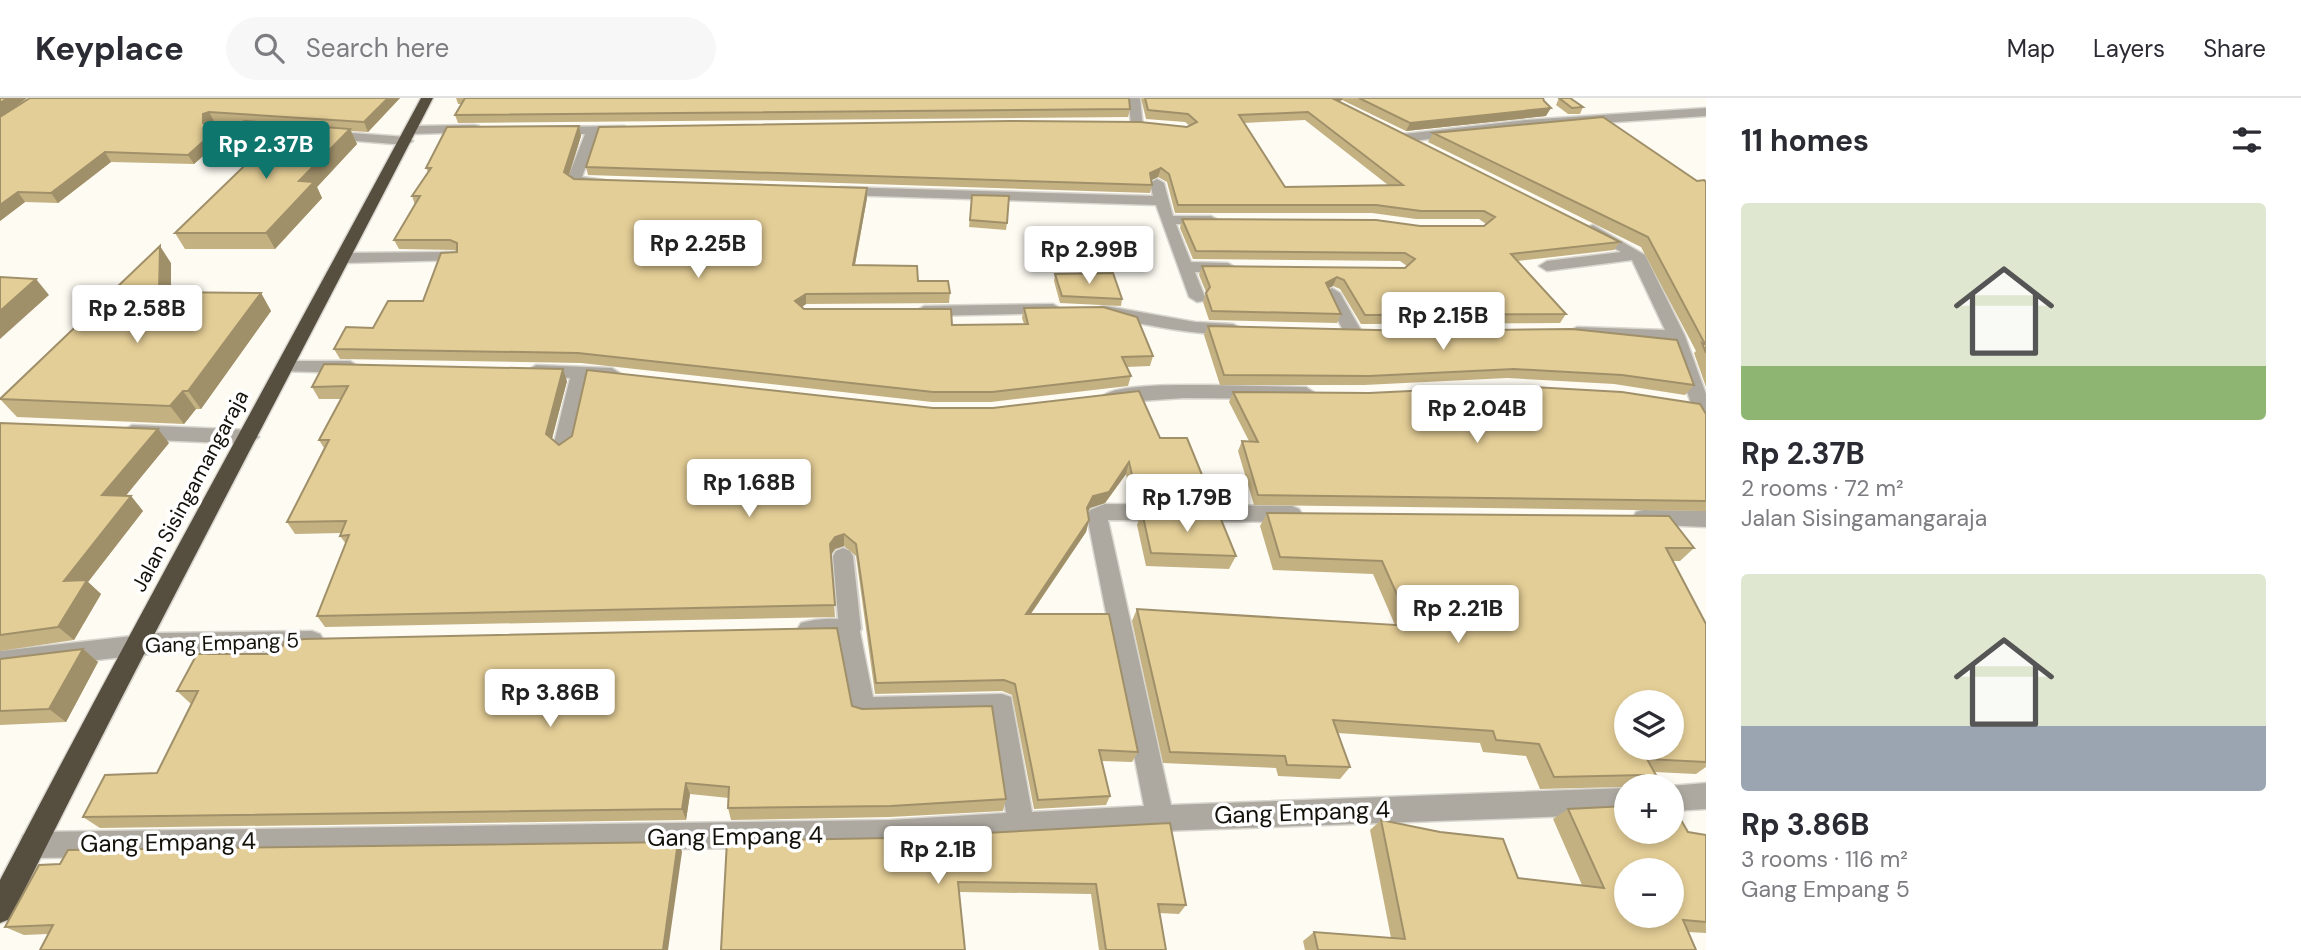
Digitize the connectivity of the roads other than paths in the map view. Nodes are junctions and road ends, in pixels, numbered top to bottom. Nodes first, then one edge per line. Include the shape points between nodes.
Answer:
1 (427, 98) edge
2 (1134, 98) edge
3 (1547, 107) edge
4 (1706, 112) edge
5 (1563, 121) junction
6 (215, 128) edge
7 (1158, 128) edge
8 (488, 130) edge
9 (540, 130) edge
10 (593, 130) junction
11 (632, 130) edge
12 (410, 135) junction
13 (1427, 149) edge
14 (615, 183) edge
15 (1157, 183) edge
16 (820, 190) edge
17 (1162, 201) junction
18 (1167, 220) junction
19 (1229, 220) edge
20 (1582, 225) edge
21 (1637, 255) junction
22 (453, 257) edge
23 (343, 258) junction
24 (1547, 266) dead end
25 (1184, 267) junction
26 (1251, 268) edge
27 (1332, 293) edge
28 (1198, 297) dead end
29 (913, 312) edge
30 (1251, 330) edge
31 (1565, 331) edge
32 (1329, 332) edge
33 (1676, 336) junction
34 (285, 367) junction
35 (366, 368) edge
36 (519, 370) edge
37 (581, 372) junction
38 (631, 376) edge
39 (1328, 394) edge
40 (1093, 400) edge
41 (1677, 402) edge
42 (1705, 413) edge
43 (111, 431) edge
44 (249, 437) junction
45 (563, 447) edge
46 (1315, 514) edge
47 (1622, 518) edge
48 (1706, 519) edge
49 (844, 556) dead end
50 (850, 629) junction
51 (787, 631) edge
52 (336, 640) edge
53 (134, 646) junction
54 (0, 661) edge
55 (1706, 796) edge
56 (1684, 797) edge
57 (1614, 801) edge
58 (1160, 818) junction
59 (1021, 826) junction
60 (44, 844) junction
61 (0, 909) edge

1 - 12 highway, Jalan Sisingamangaraja
2 - 7 street via 1131,124
3 - 5 street
4 - 5 street
5 - 13 street via 1398,135
6 - 12 street
8 - 12 street
9 - 10 street
10 - 11 street
10 - 14 street via 575,181
12 - 23 highway, Jalan Sisingamangaraja
15 - 17 street
16 - 17 street
17 - 18 street
18 - 19 street
18 - 25 street
20 - 21 street
21 - 24 street
21 - 33 street
22 - 23 street
23 - 34 highway, Jalan Sisingamangaraja
25 - 26 street
25 - 28 street
27 - 32 street via 1359,332
29 - 30 street via 1081,309 1195,327
31 - 33 street
33 - 42 street
34 - 35 street
34 - 44 highway, Jalan Sisingamangaraja
36 - 37 street
37 - 38 street
37 - 45 street
39 - 40 street via 1213,390
41 - 42 street
43 - 44 street
44 - 53 highway, Jalan Sisingamangaraja
46 - 58 street via 1105,512 1097,516
47 - 48 street
49 - 50 lane
50 - 51 street
50 - 59 street via 862,708 1002,705
52 - 53 street, Gang Empang 5
53 - 54 street, Gang Empang 5
53 - 60 highway, Jalan Sisingamangaraja
55 - 56 street
57 - 58 street, Gang Empang 4
58 - 59 street, Gang Empang 4
59 - 60 street, Gang Empang 4 via 836,834
60 - 61 highway, Jalan Sisingamangaraja

